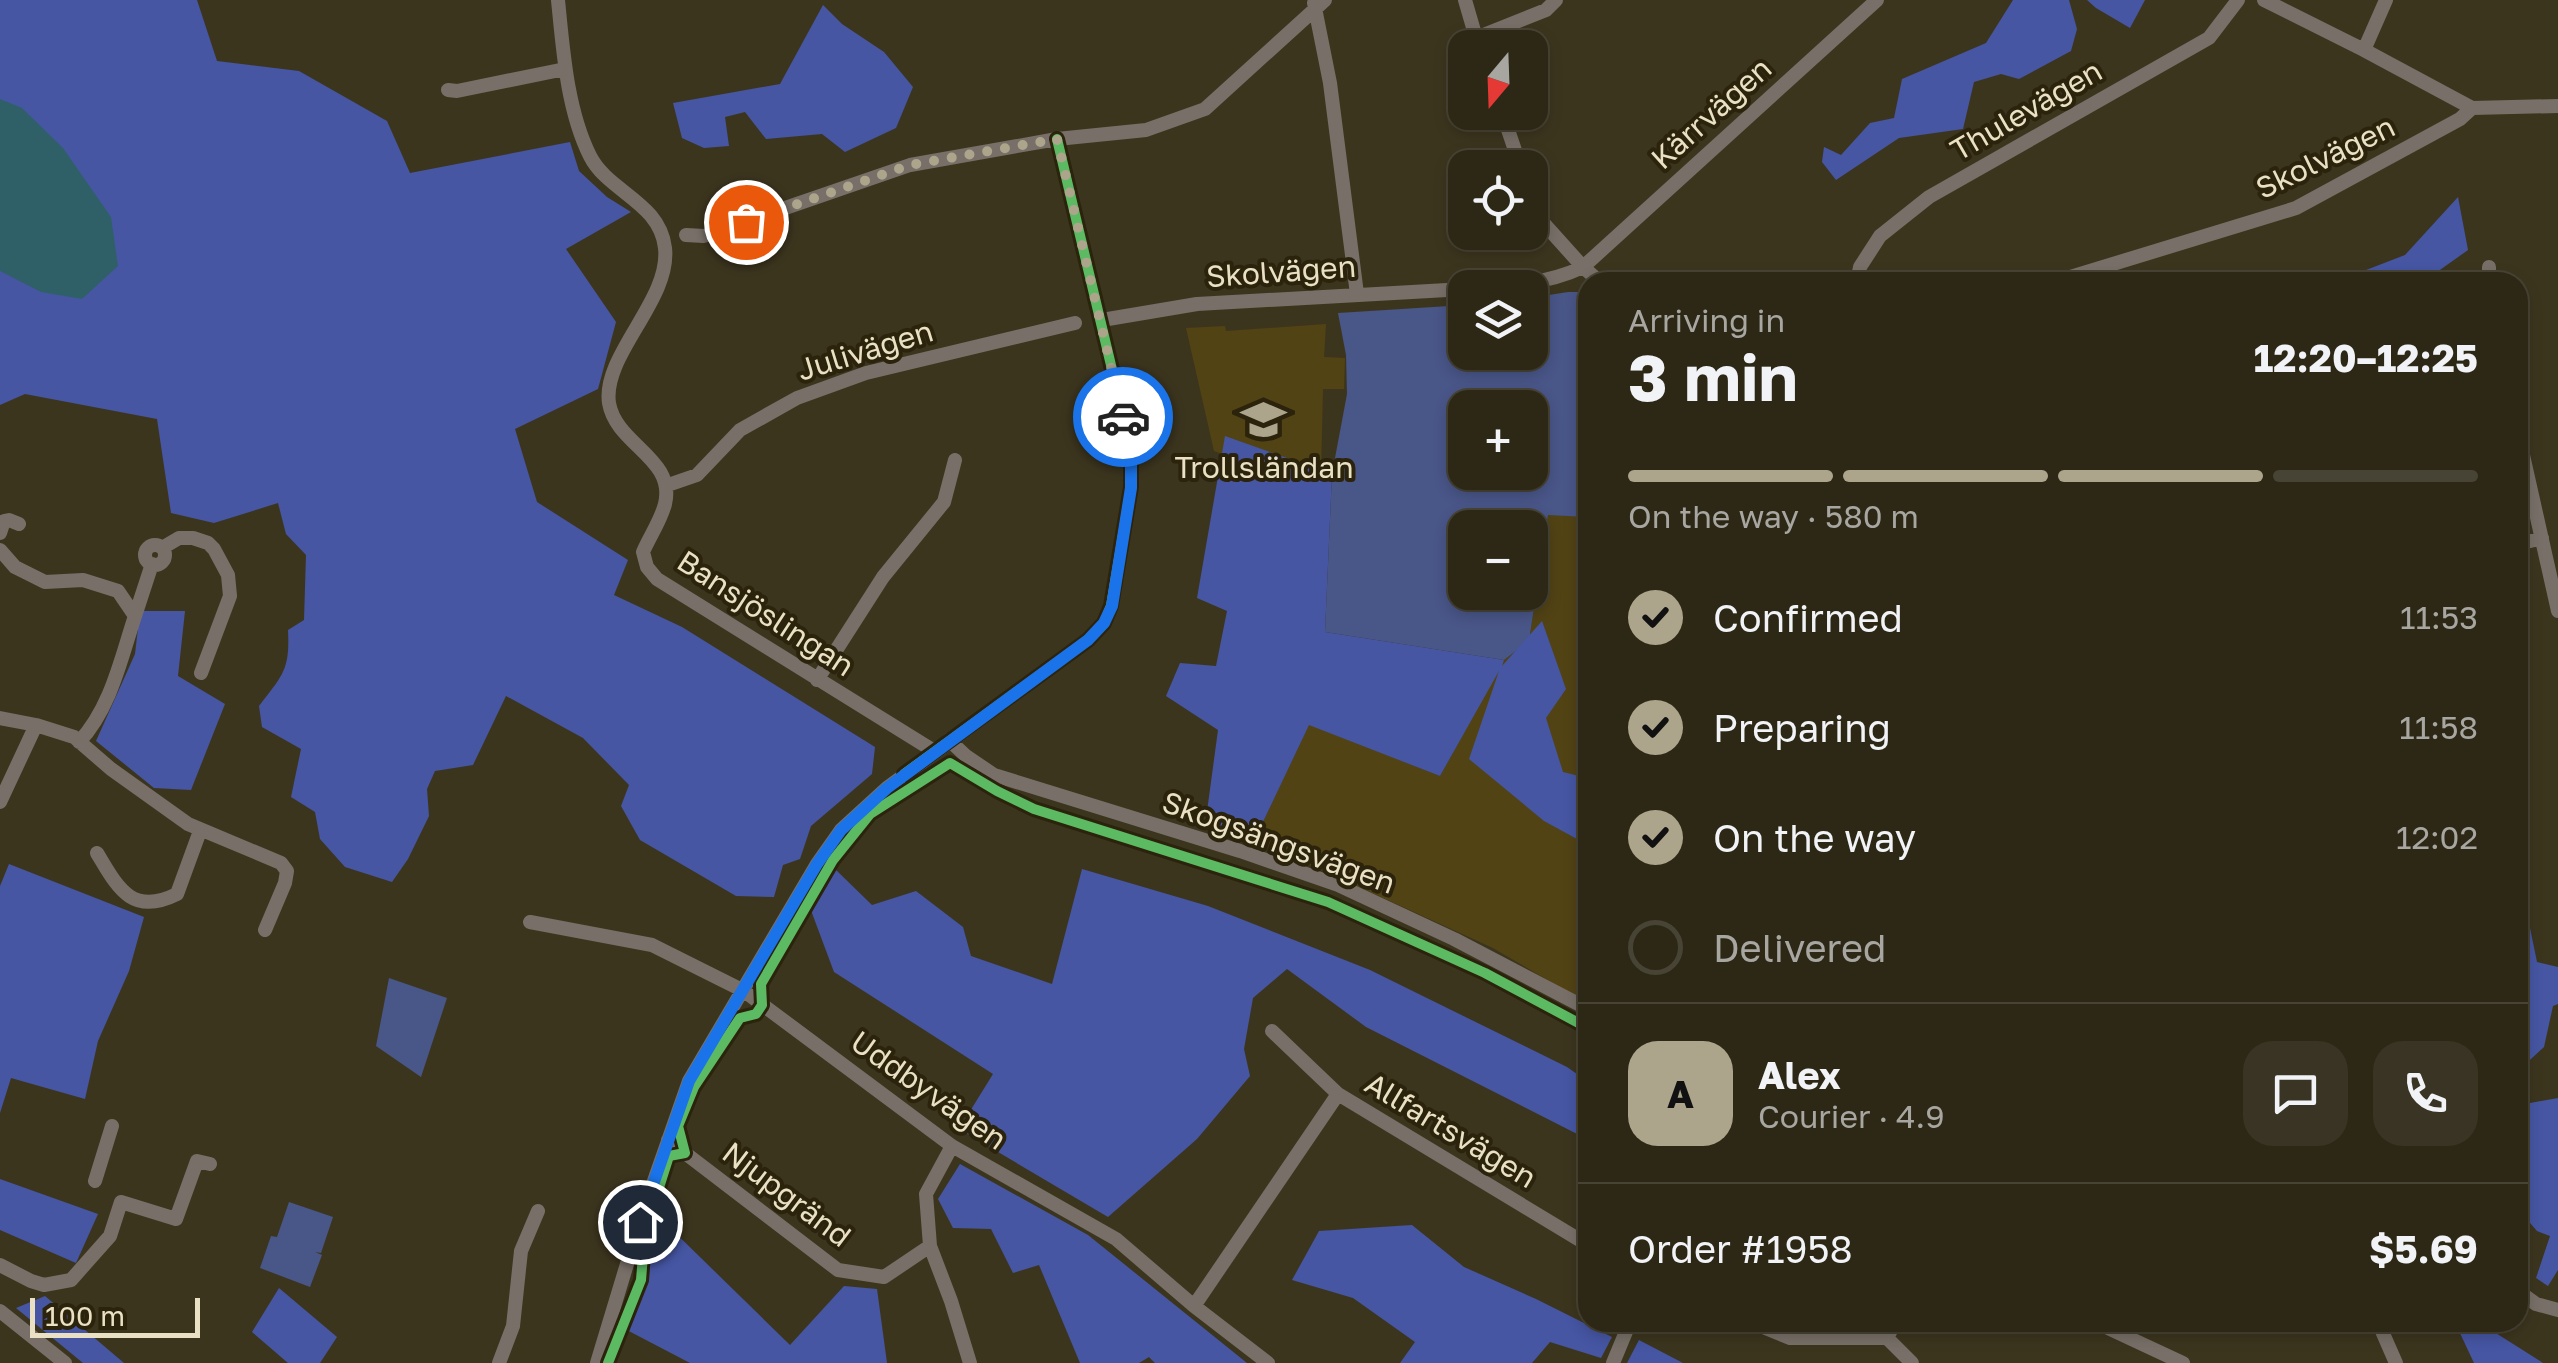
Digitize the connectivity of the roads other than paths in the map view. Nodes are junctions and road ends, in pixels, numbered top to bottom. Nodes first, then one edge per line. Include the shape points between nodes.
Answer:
1 (558, 0) edge
2 (1465, 0) edge
3 (1556, 0) edge
4 (1877, 0) edge
5 (2238, 0) edge
6 (2264, 0) edge
7 (2386, 0) edge
8 (1318, 3) edge
9 (1473, 30) edge
10 (1504, 30) edge
11 (2364, 50) junction
12 (565, 68) junction
13 (448, 90) dead end
14 (2558, 106) edge
15 (2472, 108) junction
16 (1057, 139) junction
17 (1548, 229) edge
18 (686, 235) dead end
19 (1583, 268) junction
20 (1588, 272) edge
21 (1859, 272) edge
22 (2087, 272) edge
23 (1548, 278) edge
24 (1448, 289) edge
25 (1358, 294) junction
26 (1102, 320) junction
27 (1075, 322) dead end
28 (955, 460) dead end
29 (2528, 477) edge
30 (668, 485) junction
31 (19, 524) dead end
32 (0, 532) edge
33 (2542, 538) junction
34 (2528, 542) edge
35 (0, 550) edge
36 (2558, 611) edge
37 (134, 616) junction
38 (201, 673) dead end
39 (818, 680) junction
40 (0, 718) edge
41 (36, 724) junction
42 (949, 740) junction
43 (79, 742) junction
44 (934, 751) junction
45 (0, 802) edge
46 (200, 831) junction
47 (96, 853) dead end
48 (530, 922) dead end
49 (265, 930) dead end
50 (744, 991) junction
51 (1578, 1004) edge
52 (1272, 1032) dead end
53 (1338, 1094) junction
54 (112, 1126) dead end
55 (668, 1140) junction
56 (952, 1146) junction
57 (210, 1164) dead end
58 (95, 1181) dead end
59 (538, 1211) dead end
60 (1578, 1239) edge
61 (930, 1246) junction
62 (0, 1265) edge
63 (2528, 1299) edge
64 (1194, 1306) junction
65 (2558, 1310) edge
66 (0, 1312) edge
67 (1626, 1332) edge
68 (1775, 1332) edge
69 (1890, 1332) edge
70 (2117, 1332) edge
71 (2382, 1332) edge
72 (1887, 1338) junction
73 (65, 1363) edge
74 (499, 1363) edge
75 (597, 1363) edge
76 (970, 1363) edge
77 (1268, 1363) edge
78 (1613, 1363) edge
79 (1912, 1363) edge
80 (2184, 1363) edge
81 (2396, 1363) edge

1 - 12 street
2 - 9 street
3 - 10 street
4 - 19 street, Kärrvägen
5 - 21 street, Thulevägen via 2209,38 1930,196 1880,236
6 - 11 street
7 - 11 street
8 - 16 street via 1205,109 1146,130
8 - 25 street
11 - 15 street
12 - 13 street
12 - 30 street via 590,158 652,215 665,246 652,302 623,351 609,404
14 - 15 street
15 - 22 street, Skolvägen via 2296,208
16 - 18 street via 910,165 704,236
16 - 26 street
17 - 19 street
19 - 20 street
19 - 23 street
24 - 25 street, Skolvägen
25 - 26 street, Skolvägen via 1197,304
26 - 42 street via 1131,450 1112,606 1088,640
27 - 30 street, Julivägen via 866,373 796,398 740,430 698,475
28 - 39 street via 944,502 883,577
29 - 33 street
30 - 39 street, Bansjöslingan via 665,508 643,552 647,567
31 - 32 street via 4,521
33 - 34 street
33 - 36 street
35 - 37 street via 14,568 45,582 83,580 118,591
37 - 38 street via 152,564 163,560 162,548 179,538 208,543 228,574 230,596
37 - 43 street via 109,695
39 - 44 street, Bansjöslingan
40 - 41 street
41 - 43 street
41 - 45 street
42 - 44 street
42 - 51 street, Skogsängsvägen via 994,775 1338,885
43 - 46 street
44 - 50 street via 841,830
46 - 47 street via 176,894 155,901 120,890
46 - 49 street via 287,871
48 - 50 street, Uddbyvägen via 652,945
50 - 55 street via 689,1081
50 - 56 street, Uddbyvägen
52 - 53 street, Allfartsvägen
53 - 60 street, Allfartsvägen
53 - 64 street, Allfartsvägen
54 - 58 street
55 - 61 street, Njupgränd via 838,1270 884,1277
55 - 75 street
56 - 61 street via 926,1194
56 - 64 street, Uddbyvägen via 1116,1239
57 - 62 street via 197,1161 176,1219 120,1202 110,1236 72,1280 44,1284
59 - 74 street via 521,1250 513,1326
61 - 76 street
63 - 65 street
64 - 77 street, Uddbyvägen
66 - 73 street
67 - 78 street
68 - 72 street via 1790,1338
69 - 72 street
70 - 80 street
71 - 81 street
72 - 79 street

